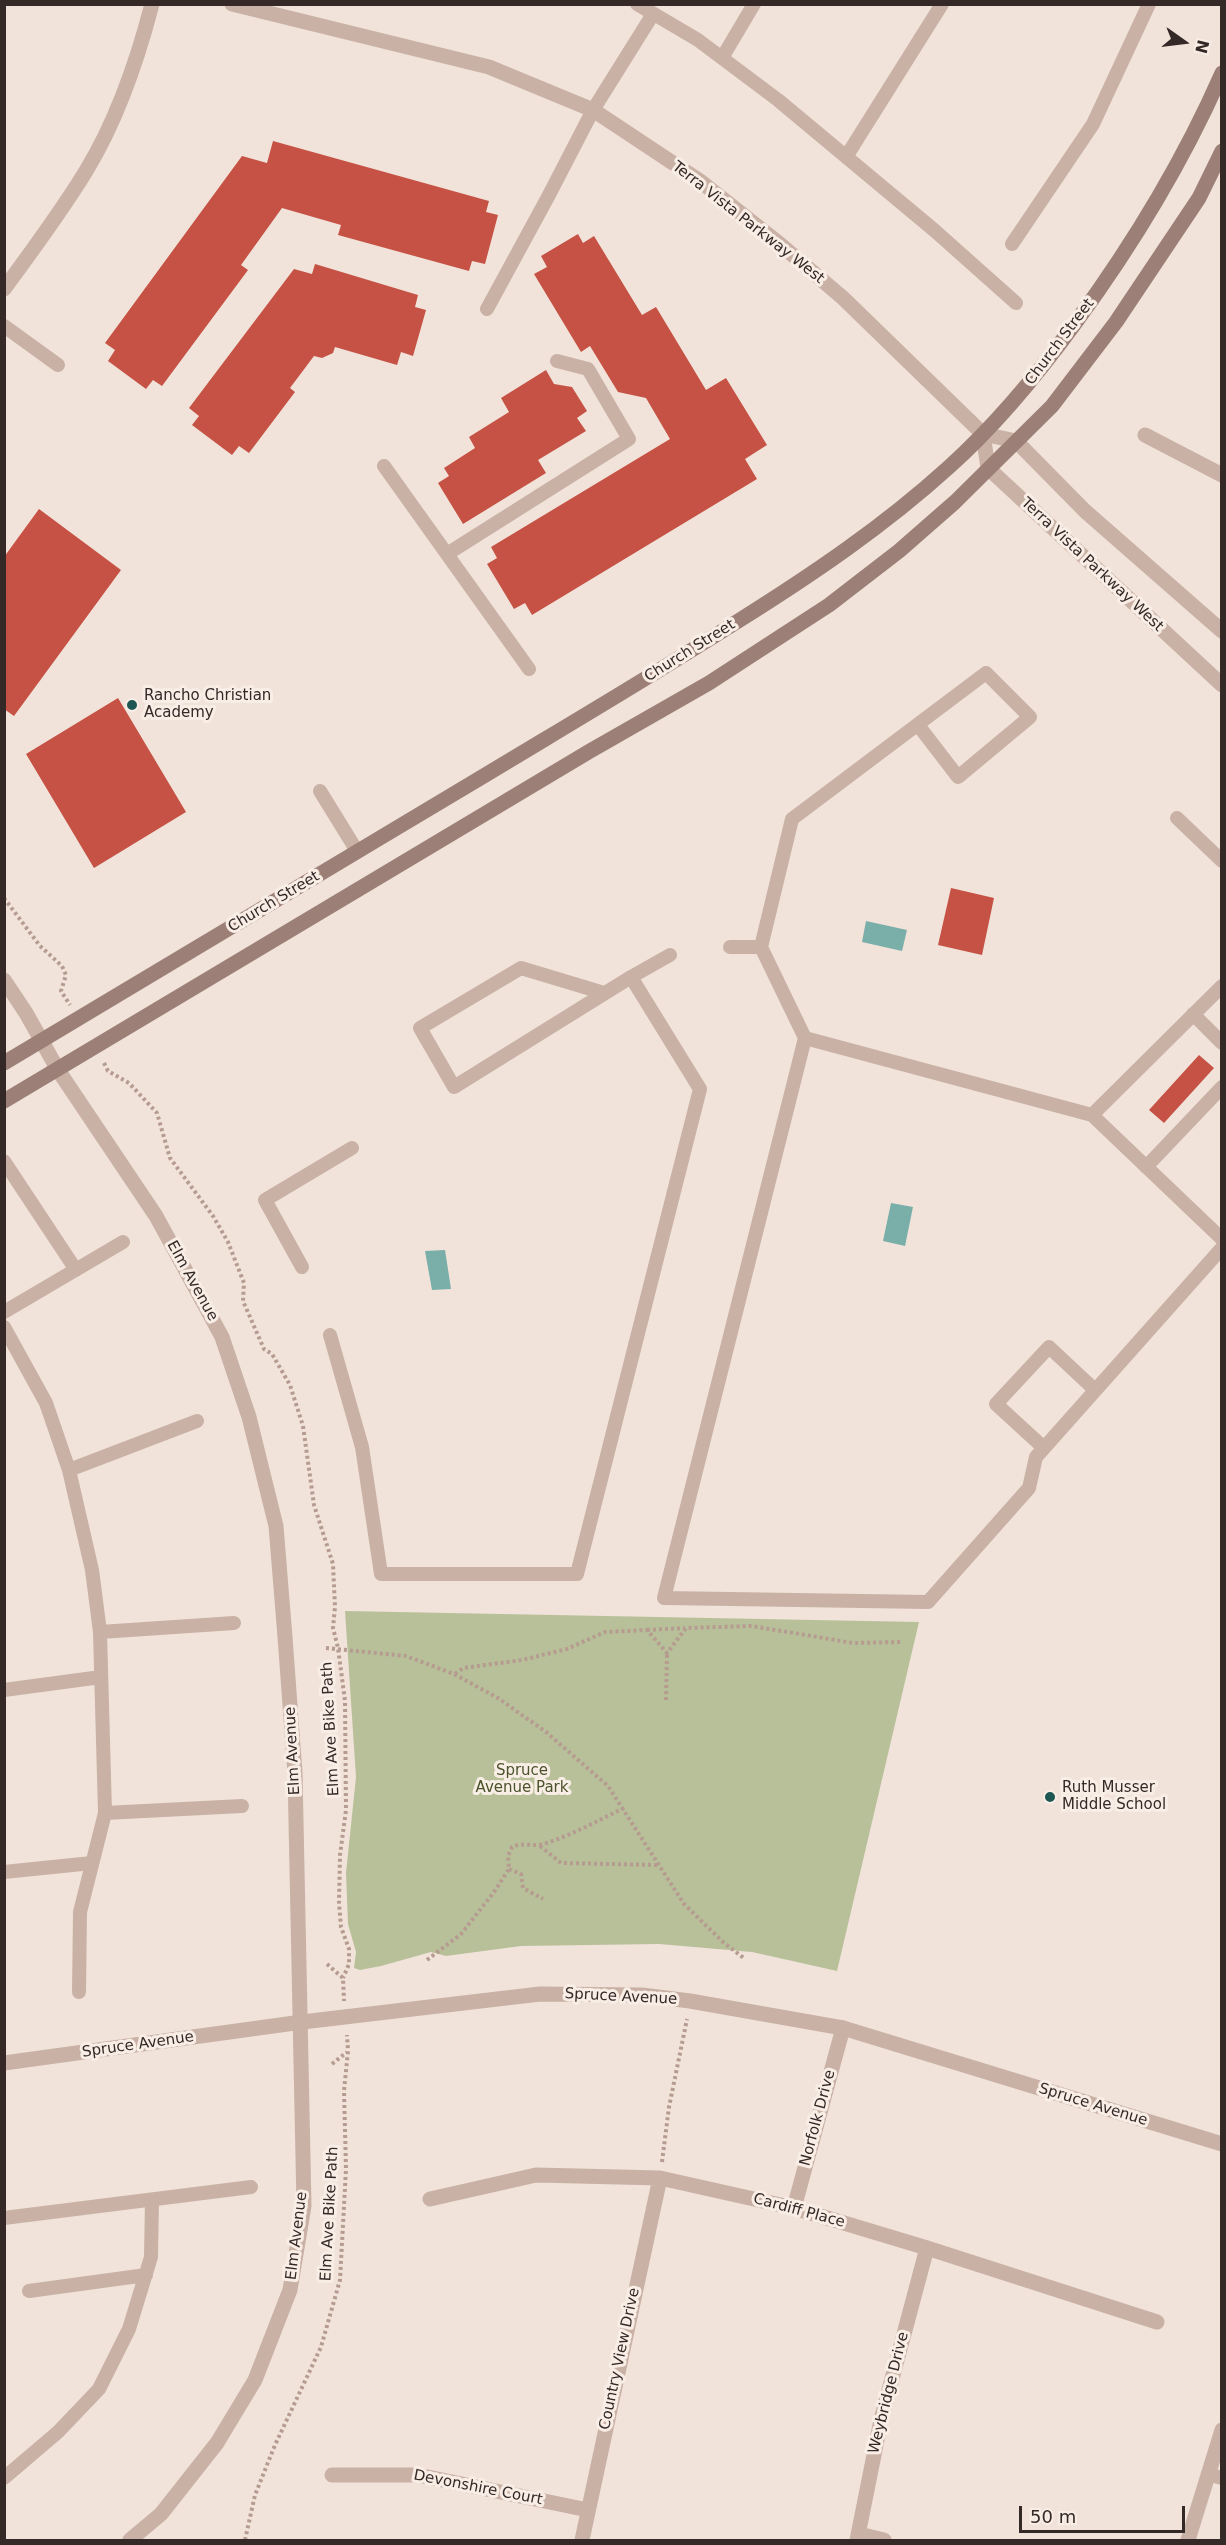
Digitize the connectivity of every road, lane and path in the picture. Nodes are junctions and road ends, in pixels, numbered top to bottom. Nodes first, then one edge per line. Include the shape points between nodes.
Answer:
1 (152, 4) edge
2 (232, 4) edge
3 (637, 4) edge
4 (754, 4) edge
5 (942, 4) edge
6 (1149, 4) edge
7 (653, 14) junction
8 (722, 58) junction
9 (1221, 73) edge
10 (593, 110) junction
11 (1221, 151) edge
12 (846, 157) junction
13 (1012, 244) dead end
14 (4, 289) edge
15 (1016, 303) dead end
16 (487, 309) dead end
17 (4, 326) edge
18 (557, 361) dead end
19 (58, 365) dead end
20 (983, 434) junction
21 (1145, 435) dead end
22 (1016, 441) junction
23 (384, 466) dead end
24 (988, 468) junction
25 (1221, 475) edge
26 (447, 554) junction
27 (1221, 631) edge
28 (529, 669) dead end
29 (1221, 684) edge
30 (918, 725) junction
31 (320, 791) dead end
32 (1177, 818) dead end
33 (357, 851) junction
34 (1221, 861) edge
35 (4, 898) edge
36 (730, 947) dead end
37 (761, 947) junction
38 (670, 955) dead end
39 (631, 977) junction
40 (4, 980) edge
41 (1221, 986) edge
42 (61, 991) dead end
43 (604, 993) junction
44 (1194, 1014) junction
45 (805, 1038) junction
46 (41, 1041) junction
47 (1221, 1043) edge
48 (4, 1063) edge
49 (58, 1070) junction
50 (108, 1071) dead end
51 (1221, 1087) edge
52 (4, 1101) edge
53 (1092, 1115) junction
54 (352, 1148) dead end
55 (4, 1161) edge
56 (1146, 1167) junction
57 (1221, 1239) edge
58 (123, 1242) dead end
59 (1221, 1248) edge
60 (302, 1267) dead end
61 (76, 1270) junction
62 (4, 1312) edge
63 (4, 1327) edge
64 (330, 1335) dead end
65 (1095, 1390) junction
66 (197, 1421) dead end
67 (1044, 1448) junction
68 (69, 1470) junction
69 (234, 1623) dead end
70 (686, 1628) junction
71 (646, 1630) junction
72 (100, 1632) junction
73 (903, 1642) dead end
74 (326, 1647) dead end
75 (339, 1648) junction
76 (667, 1653) junction
77 (454, 1674) junction
78 (101, 1677) junction
79 (4, 1690) edge
80 (666, 1700) dead end
81 (242, 1806) dead end
82 (624, 1808) junction
83 (105, 1813) junction
84 (540, 1845) junction
85 (92, 1863) junction
86 (660, 1865) junction
87 (509, 1869) junction
88 (4, 1872) edge
89 (543, 1899) dead end
90 (745, 1959) dead end
91 (427, 1960) dead end
92 (327, 1964) dead end
93 (79, 1992) dead end
94 (690, 2001) junction
95 (302, 2022) junction
96 (843, 2028) junction
97 (4, 2063) edge
98 (332, 2064) dead end
99 (1221, 2144) edge
100 (660, 2172) junction
101 (250, 2187) dead end
102 (430, 2199) dead end
103 (152, 2201) junction
104 (794, 2208) junction
105 (4, 2218) edge
106 (927, 2248) junction
107 (146, 2275) junction
108 (29, 2291) dead end
109 (1157, 2322) dead end
110 (1221, 2430) edge
111 (332, 2475) dead end
112 (1215, 2476) edge
113 (4, 2478) edge
114 (588, 2510) junction
115 (858, 2537) edge
116 (130, 2541) edge
117 (245, 2541) edge
118 (582, 2541) edge
119 (884, 2541) edge
120 (1188, 2541) edge

1 - 14 street via 130,80 87,170
2 - 10 street, Terra Vista Parkway West via 489,67
3 - 7 lane
4 - 8 lane
5 - 12 lane
6 - 13 lane via 1093,124
7 - 8 lane
7 - 10 lane
8 - 12 lane
9 - 20 main road, Church Street via 1159,200 1114,270 1061,343
10 - 16 lane
10 - 20 street, Terra Vista Parkway West via 700,182 781,245 843,298
11 - 22 main road via 1199,198 1116,322 1052,406
12 - 15 lane
17 - 19 lane
18 - 26 lane via 588,369 628,439
20 - 22 street
20 - 24 street
20 - 33 main road, Church Street via 870,533 809,576
21 - 25 street
22 - 24 main road
22 - 27 street via 1085,511
23 - 26 lane
24 - 29 street, Terra Vista Parkway West
24 - 49 main road via 899,551 829,604 709,683
26 - 28 lane
30 - 30 lane via 986,673 1030,717 958,777
30 - 37 lane via 792,819
31 - 33 lane
32 - 34 lane
33 - 46 main road, Church Street
35 - 42 path via 40,946 62,966 66,975
36 - 37 lane
37 - 45 lane
38 - 39 lane
39 - 43 lane
39 - 64 lane via 700,1089 577,1575 381,1574 362,1447
40 - 46 street, Elm Avenue
41 - 44 lane
43 - 43 lane via 454,1087 420,1028 521,968
44 - 47 lane
44 - 53 lane
45 - 53 lane
45 - 67 lane via 664,1598 928,1602 1029,1488 1036,1457
46 - 48 main road, Church Street
46 - 49 street, Elm Avenue
49 - 52 main road
49 - 95 street, Elm Avenue via 162,1226 222,1337 249,1417 276,1526 295,1773
50 - 75 path, Elm Ave Bike Path via 129,1083 157,1113 170,1158 228,1242 244,1282 243,1301 264,1349 272,1354 290,1385 303,1426 314,1505 333,1564 333,1628
51 - 56 lane
53 - 56 lane
54 - 60 lane via 265,1200
55 - 61 lane
56 - 57 lane
58 - 61 lane
59 - 65 lane
61 - 62 lane
63 - 68 lane via 46,1403
65 - 67 lane
65 - 67 lane via 1049,1347 996,1404
66 - 68 lane
68 - 72 lane via 92,1570
69 - 72 lane
70 - 71 path
70 - 73 path via 752,1626 853,1643
70 - 76 path
71 - 76 path
71 - 77 path via 605,1632 567,1649 463,1668
72 - 78 lane
74 - 75 path
75 - 77 path via 406,1656
75 - 92 path, Elm Ave Bike Path via 347,1750 339,1903 349,1964 343,1978
76 - 80 path
77 - 82 path via 498,1698 546,1732 608,1786
78 - 79 lane
78 - 83 lane
81 - 83 lane
82 - 84 path via 566,1837
82 - 86 path
83 - 85 lane
84 - 86 path via 561,1863
84 - 87 path via 520,1843 512,1847
85 - 88 lane
85 - 93 lane via 80,1912
86 - 90 path via 684,1904
87 - 89 path via 521,1874 523,1887
87 - 91 path via 461,1934
94 - 95 street, Spruce Avenue via 642,1995 540,1994
94 - 96 street, Spruce Avenue
94 - 100 path
95 - 97 street, Spruce Avenue
95 - 116 street, Elm Avenue via 304,2206 290,2290 255,2380 217,2443 161,2514
96 - 99 street, Spruce Avenue
96 - 104 street, Norfolk Drive
98 - 117 path, Elm Ave Bike Path via 348,2051 340,2280 321,2347 255,2495
100 - 102 street, Cardiff Place via 536,2175
100 - 104 street, Cardiff Place
100 - 114 street, Country View Drive
101 - 103 lane
103 - 105 lane
103 - 107 lane via 151,2257
104 - 106 street, Cardiff Place
106 - 109 street, Cardiff Place
106 - 115 street, Weybridge Drive via 881,2420
107 - 108 lane
107 - 113 lane via 129,2329 99,2389 58,2432
110 - 112 street
111 - 114 street, Devonshire Court via 418,2475
112 - 120 street
114 - 118 street, Country View Drive
115 - 119 street

